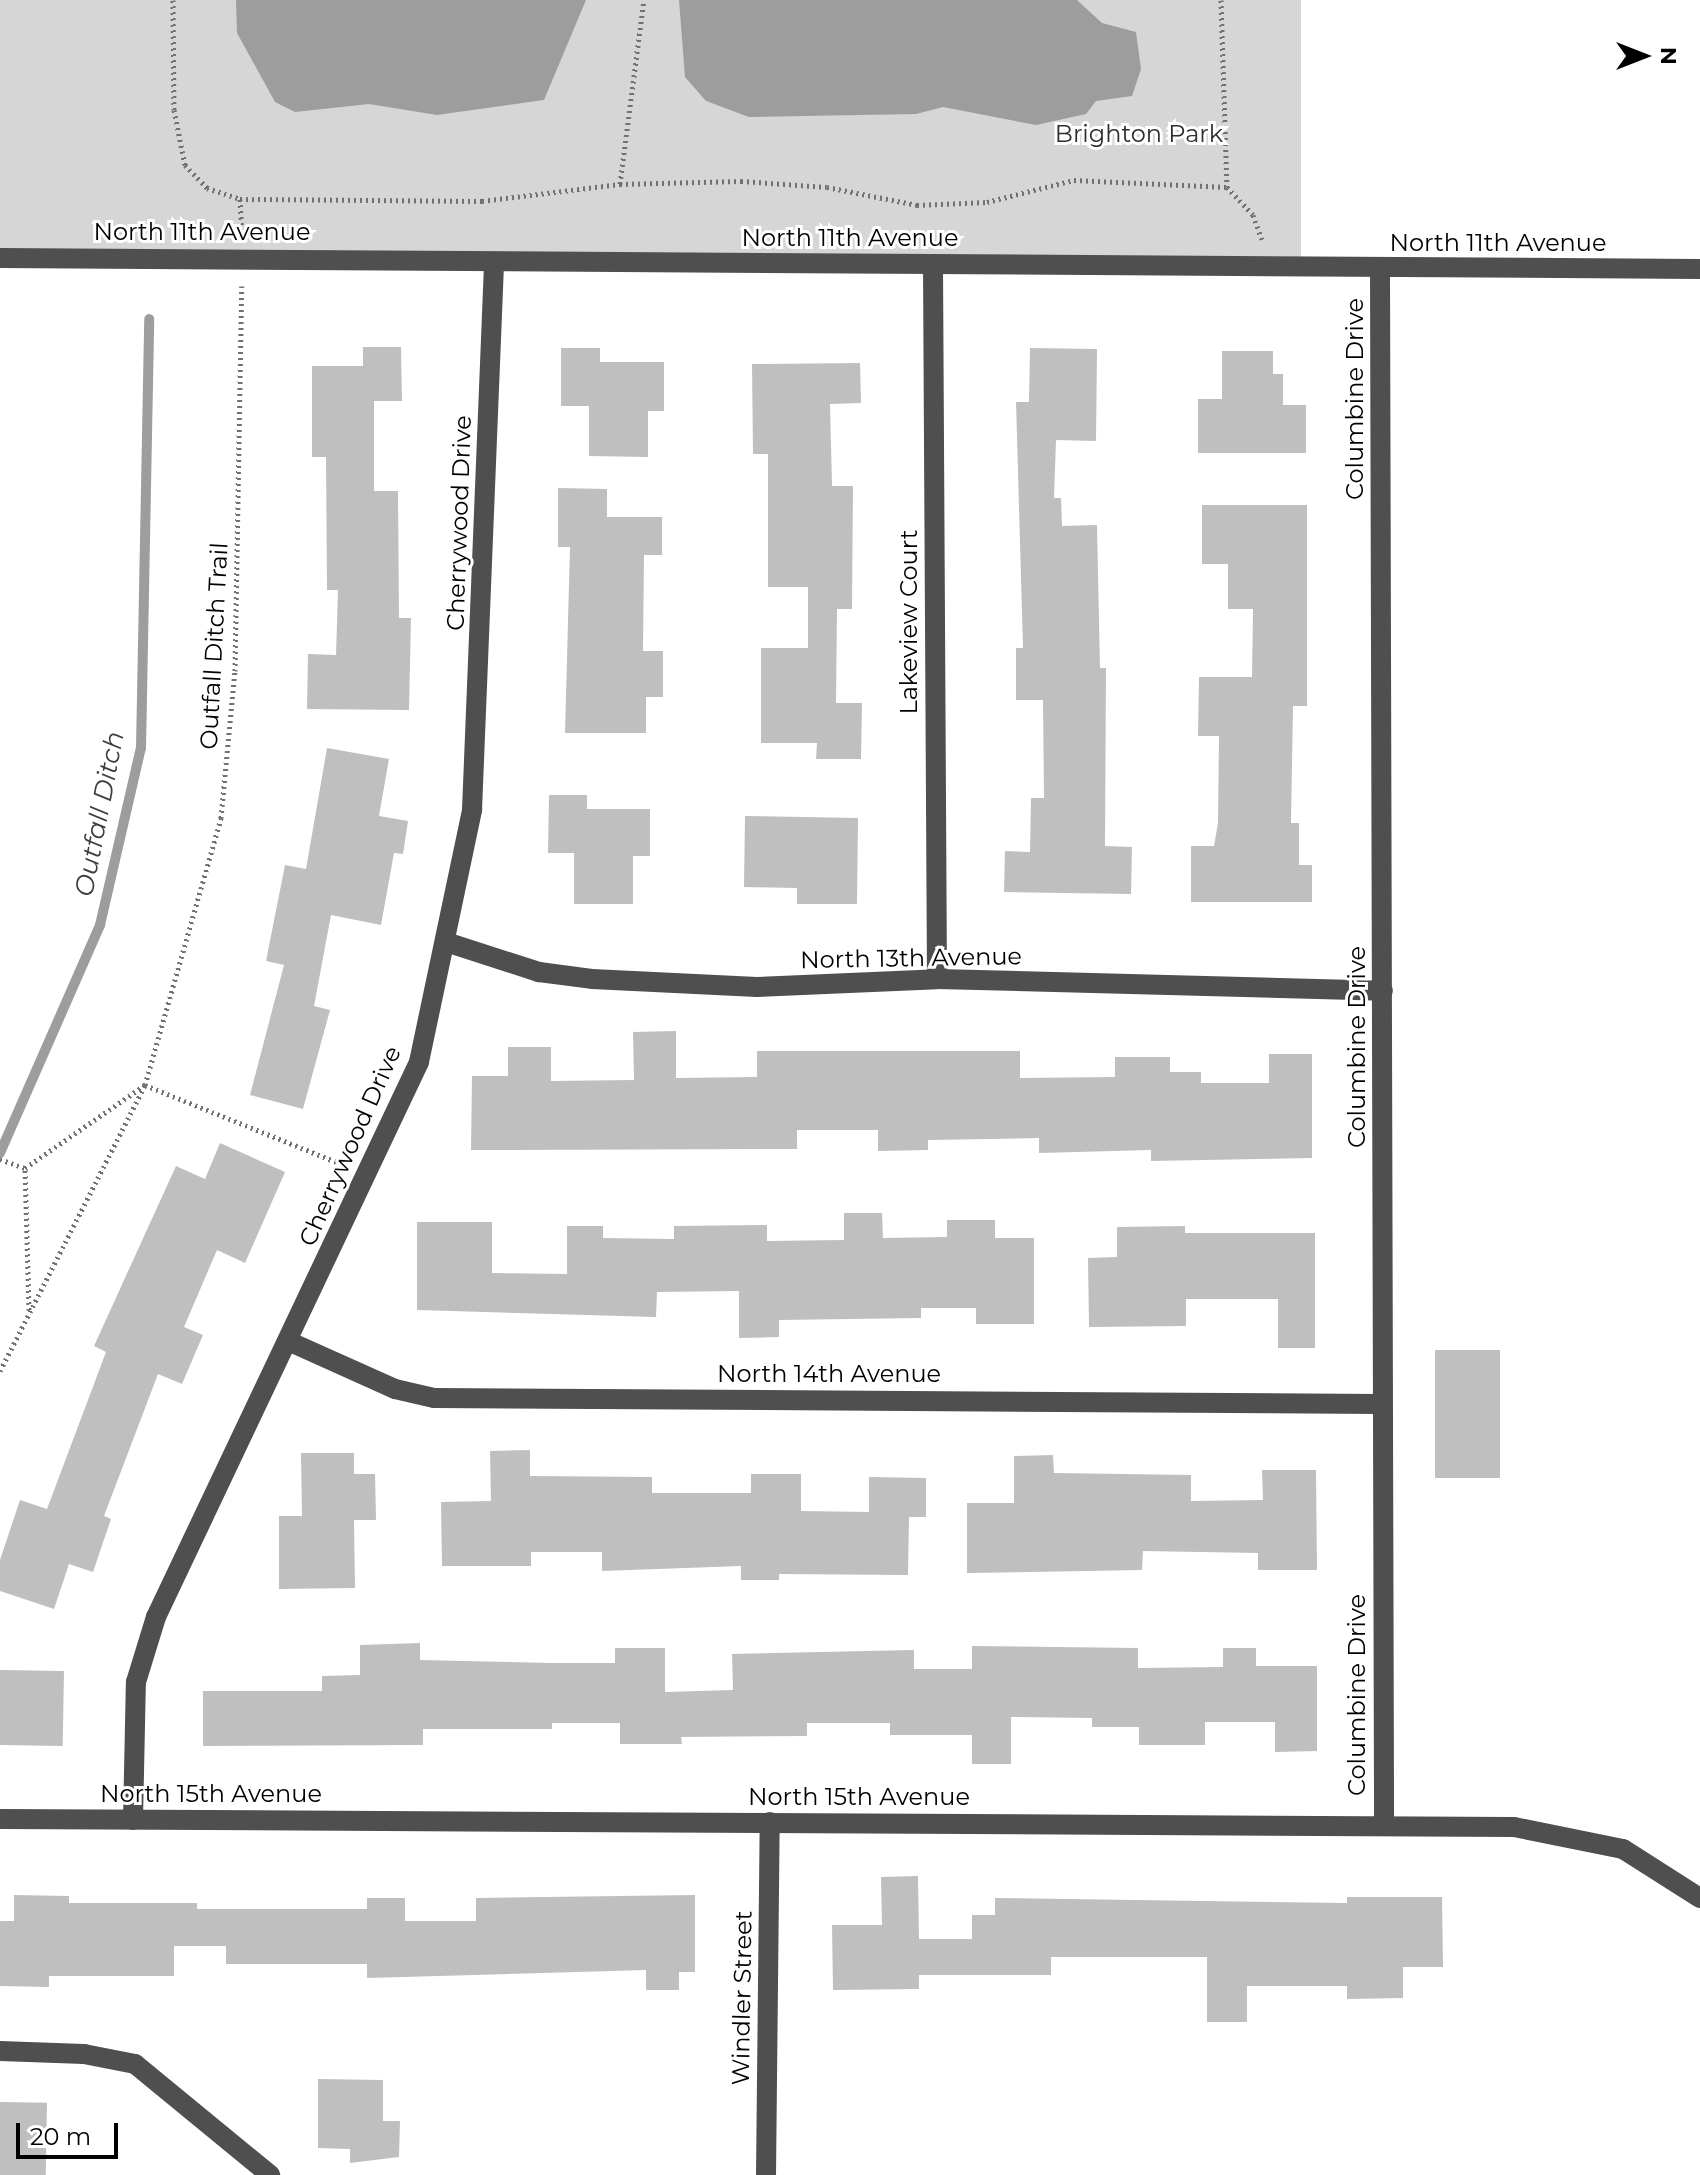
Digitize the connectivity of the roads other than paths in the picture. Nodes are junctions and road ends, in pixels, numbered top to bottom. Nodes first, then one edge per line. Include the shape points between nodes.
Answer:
1 (0, 258) edge
2 (494, 264) junction
3 (933, 264) junction
4 (1700, 269) edge
5 (1380, 270) junction
6 (446, 942) junction
7 (937, 979) junction
8 (1383, 991) junction
9 (288, 1341) junction
10 (1380, 1404) junction
11 (0, 1819) edge
12 (133, 1820) junction
13 (770, 1822) junction
14 (1384, 1824) junction
15 (1700, 1898) edge
16 (0, 2051) edge
17 (270, 2175) edge
18 (766, 2175) edge

1 - 2 street, North 11th Avenue via 243,256
2 - 3 street, North 11th Avenue
2 - 6 street, Cherrywood Drive via 472,810
3 - 5 street, North 11th Avenue
3 - 7 street, Lakeview Court
4 - 5 street, North 11th Avenue
5 - 8 street, Columbine Drive
6 - 7 street, North 13th Avenue via 539,972 592,979 757,987
6 - 9 street, Cherrywood Drive via 419,1062
7 - 8 street, North 13th Avenue
8 - 10 street, Columbine Drive
9 - 10 street, North 14th Avenue via 395,1389 434,1398
9 - 12 street, Cherrywood Drive via 142,1656 133,1718
10 - 14 street, Columbine Drive
11 - 12 street, North 15th Avenue
12 - 13 street, North 15th Avenue
13 - 14 street, North 15th Avenue
13 - 18 street, Windler Street
14 - 15 street, North 15th Avenue via 1514,1827 1590,1838 1654,1864
16 - 17 street via 84,2054 135,2064

